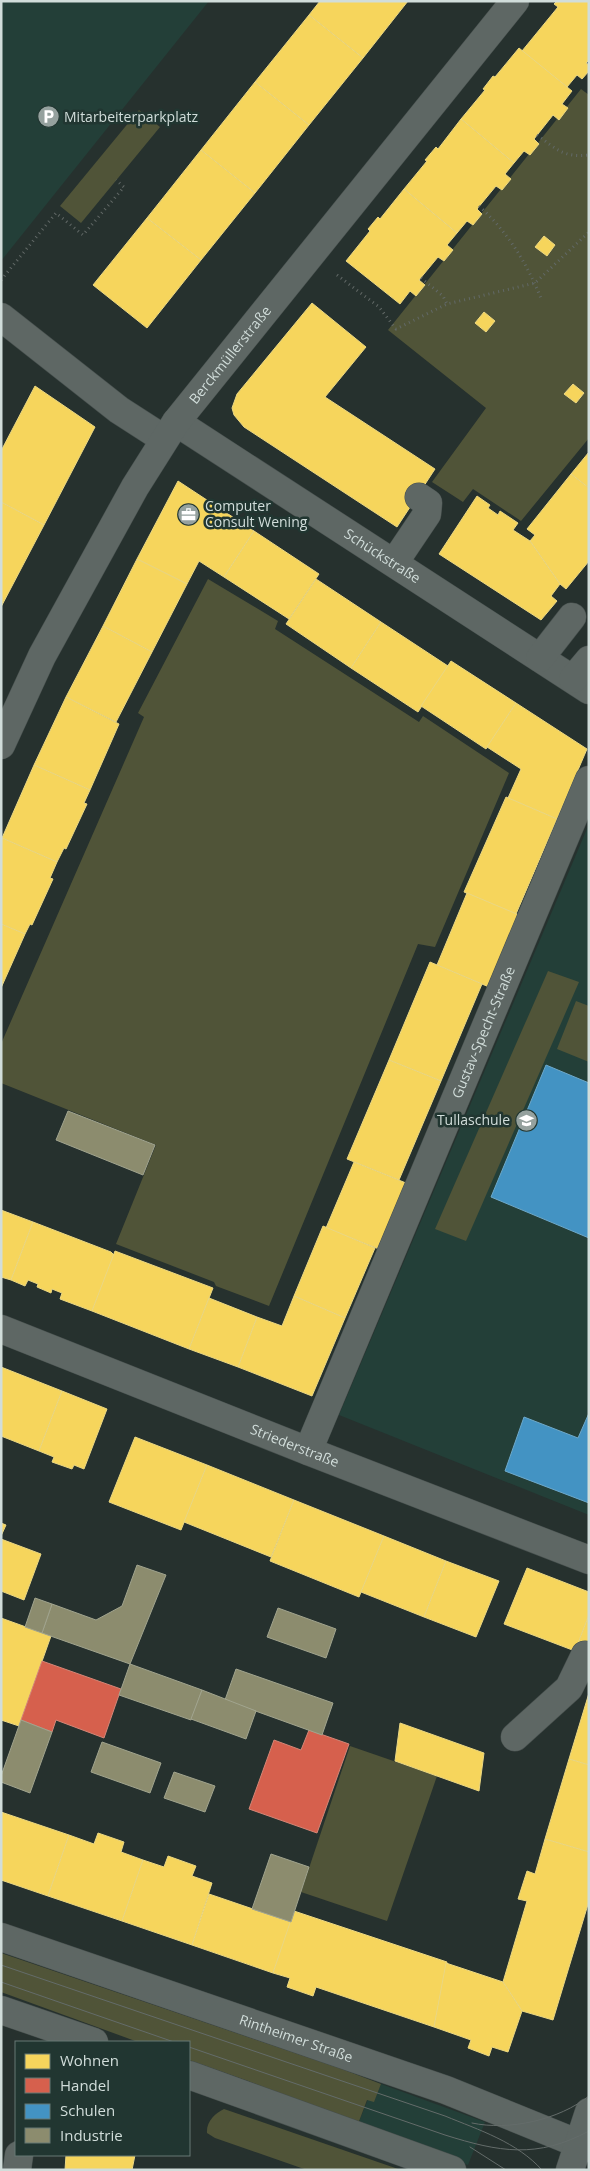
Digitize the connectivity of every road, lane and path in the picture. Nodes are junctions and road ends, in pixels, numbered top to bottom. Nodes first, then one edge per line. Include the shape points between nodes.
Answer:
1 (515, 1) edge
2 (537, 135) dead end
3 (589, 155) edge
4 (116, 180) dead end
5 (479, 206) dead end
6 (589, 232) edge
7 (311, 254) junction
8 (421, 278) dead end
9 (1, 280) edge
10 (535, 283) junction
11 (542, 301) dead end
12 (447, 304) junction
13 (1, 317) edge
14 (170, 430) junction
15 (420, 497) dead end
16 (394, 563) junction
17 (572, 617) dead end
18 (540, 658) junction
19 (583, 676) edge
20 (1, 745) edge
21 (589, 780) edge
22 (1, 1329) edge
23 (308, 1451) junction
24 (589, 1560) edge
25 (585, 1655) dead end
26 (515, 1737) dead end
27 (1, 1937) edge
28 (1, 2010) edge
29 (39, 2033) edge
30 (88, 2041) edge
31 (190, 2075) edge
32 (589, 2112) edge
33 (584, 2146) edge
34 (19, 2156) edge
35 (17, 2170) edge
36 (452, 2170) edge
37 (570, 2170) edge

1 - 7 street, Berckmüllerstraße
2 - 3 path via 563,154
4 - 9 path via 124,187 84,235 56,213
5 - 10 path via 506,234
6 - 10 path
7 - 12 path via 379,307 396,329
7 - 14 street, Berckmüllerstraße
8 - 12 path via 443,296
10 - 11 path
10 - 12 path
13 - 14 street, Schückstraße via 119,410
14 - 16 street, Schückstraße
14 - 20 street, Berckmüllerstraße via 42,656
15 - 16 street via 428,503 427,514
16 - 18 street, Schückstraße
17 - 18 street
18 - 19 street, Schückstraße
21 - 23 street, Gustav-Specht-Straße
22 - 23 street, Striederstraße
23 - 24 street, Striederstraße
25 - 26 street via 569,1688
27 - 33 street, Rintheimer Straße via 446,2090
28 - 29 street
29 - 30 street
31 - 36 street
32 - 33 street
33 - 37 street
34 - 35 street

